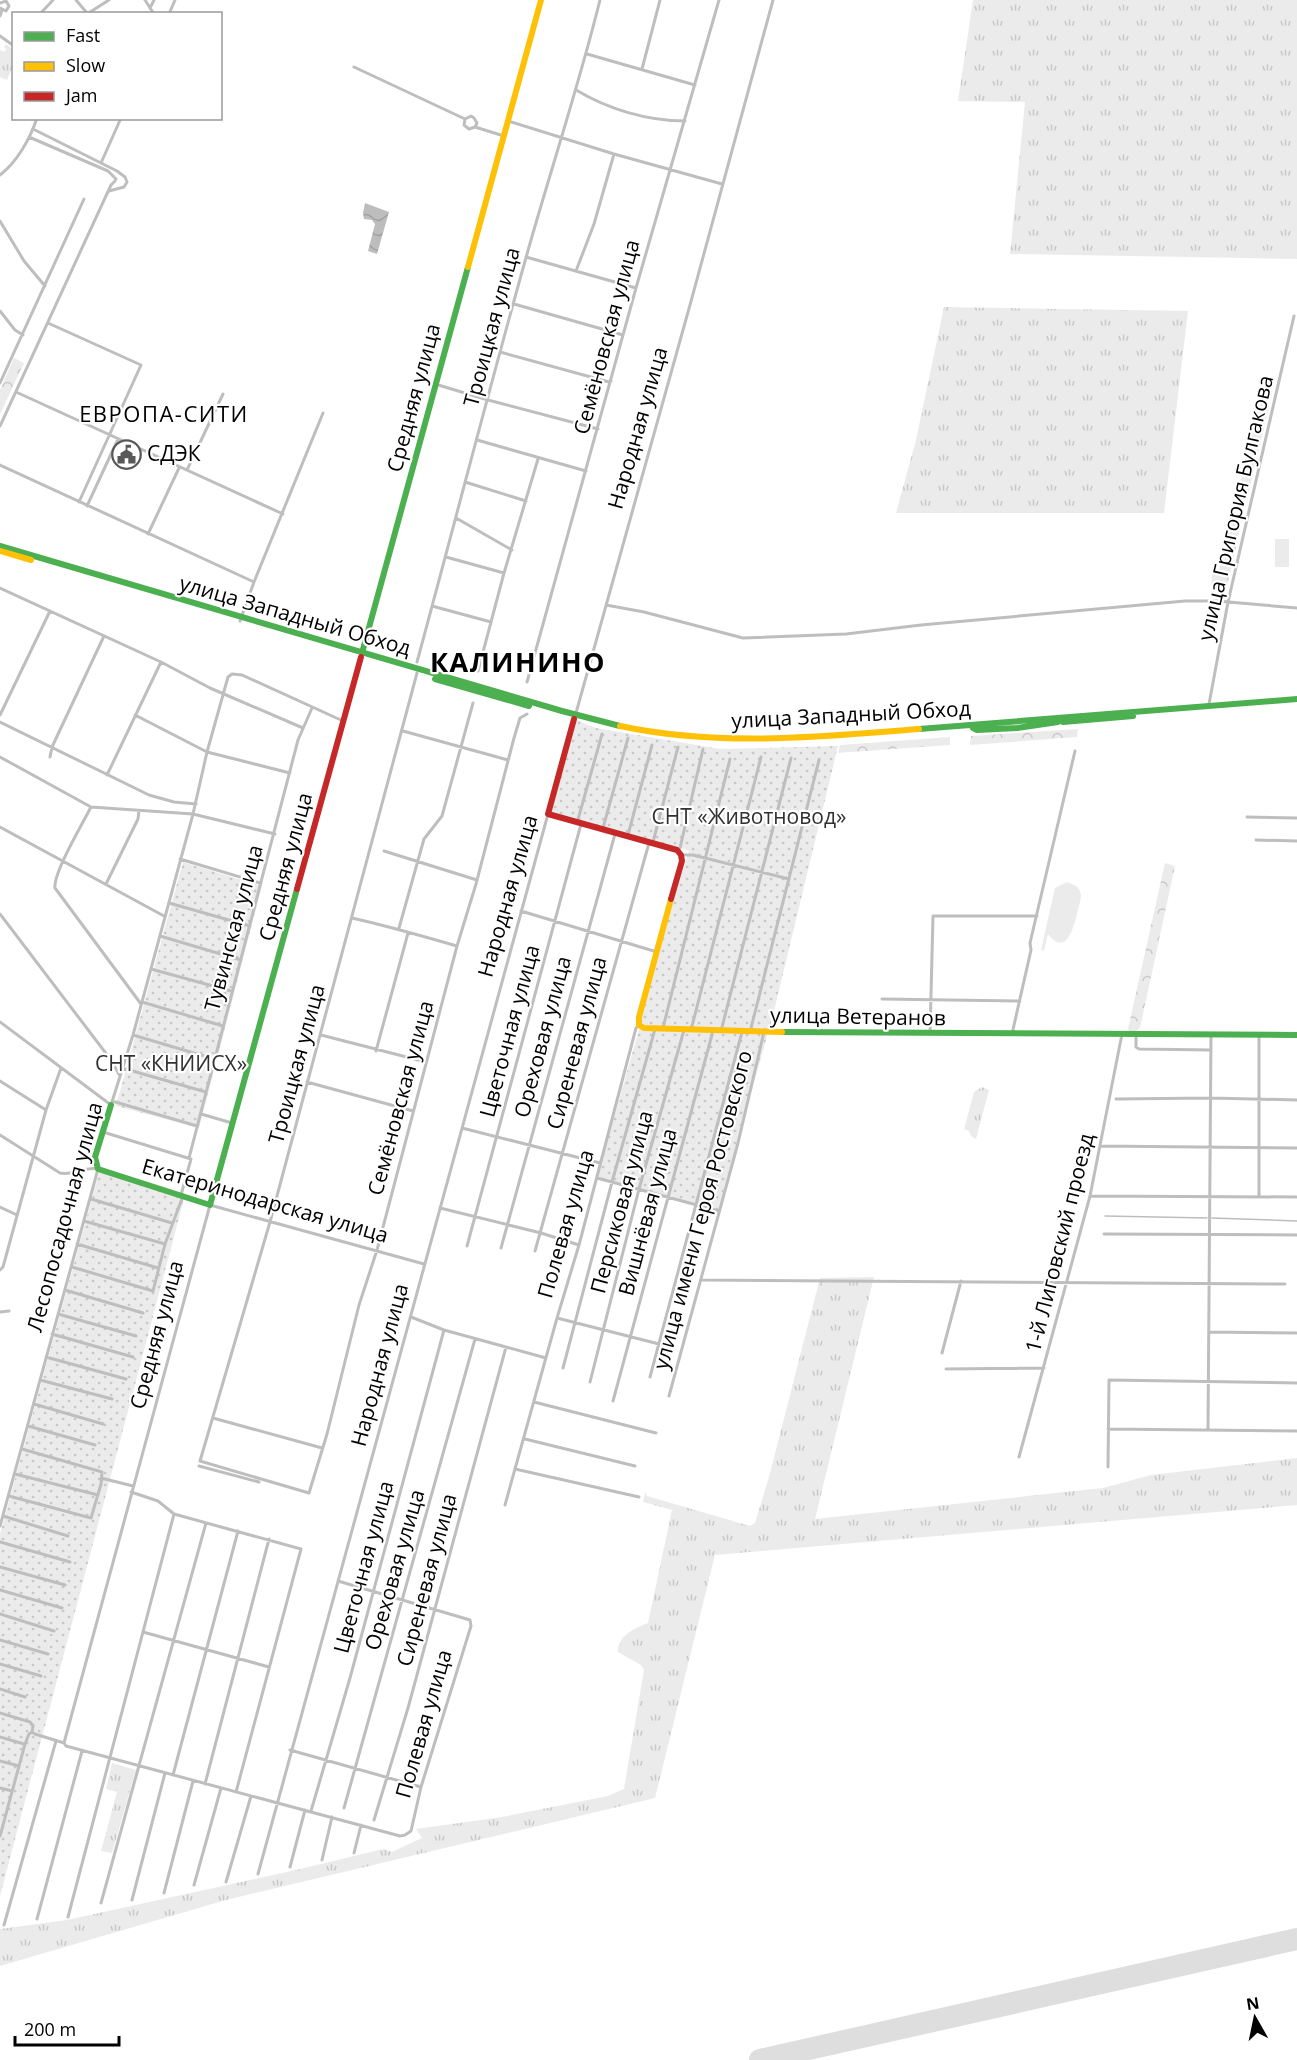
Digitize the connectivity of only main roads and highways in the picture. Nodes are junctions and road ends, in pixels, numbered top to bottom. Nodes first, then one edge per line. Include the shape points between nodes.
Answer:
1 (541, 0) edge
2 (0, 546) edge
3 (0, 550) edge
4 (241, 619) junction
5 (365, 644) junction
6 (350, 650) junction
7 (362, 655) junction
8 (373, 656) junction
9 (1297, 701) edge
10 (575, 717) junction
11 (679, 852) joint
12 (746, 1032) junction
13 (1122, 1034) junction
14 (1297, 1035) edge
15 (112, 1103) road end
16 (98, 1169) joint
17 (210, 1205) joint

1 - 5 main road, Средняя улица
2 - 4 main road, улица Западный Обход
3 - 4 main road, улица Западный Обход
4 - 6 main road, улица Западный Обход
4 - 7 main road, улица Западный Обход
5 - 6 main road
5 - 7 main road, Средняя улица
5 - 8 main road
6 - 7 main road, улица Западный Обход
7 - 8 main road, улица Западный Обход
7 - 10 main road, улица Западный Обход
7 - 17 main road, Средняя улица
8 - 10 main road, улица Западный Обход
9 - 10 main road, улица Западный Обход via 802,738 711,738
9 - 10 main road, улица Западный Обход via 848,738 750,742 668,738
10 - 11 main road, Народная улица via 548,814
11 - 12 main road, Полевая улица via 682,861 639,1025 663,1030
12 - 13 main road, улица Ветеранов
12 - 13 main road, улица Ветеранов
13 - 14 main road, улица Ветеранов
15 - 16 main road, Лесопосадочная улица via 95,1157
16 - 17 main road, Екатеринодарская улица

